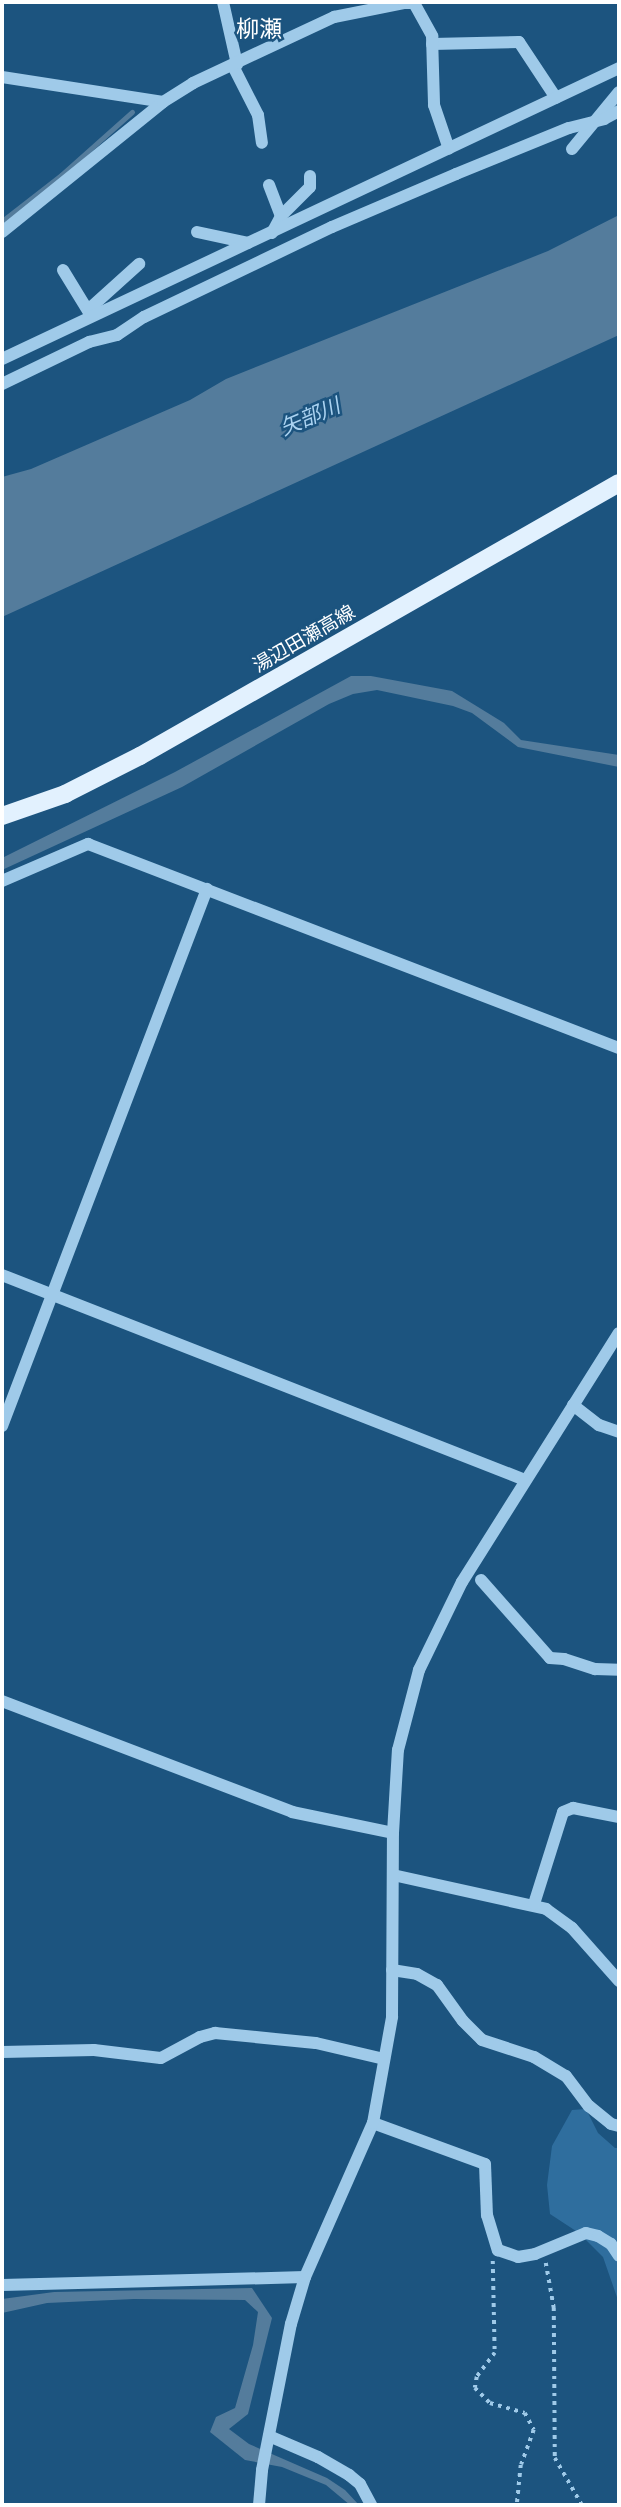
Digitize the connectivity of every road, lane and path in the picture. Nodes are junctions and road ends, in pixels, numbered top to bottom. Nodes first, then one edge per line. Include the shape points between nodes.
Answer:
1 (223, 2) edge
2 (411, 2) edge
3 (432, 44) junction
4 (235, 65) junction
5 (619, 68) edge
6 (2, 77) edge
7 (619, 92) edge
8 (556, 98) junction
9 (163, 102) junction
10 (619, 111) edge
11 (596, 120) junction
12 (262, 143) dead end
13 (449, 149) junction
14 (572, 149) dead end
15 (310, 176) dead end
16 (269, 185) dead end
17 (281, 216) junction
18 (2, 232) edge
19 (197, 232) dead end
20 (272, 233) junction
21 (250, 243) junction
22 (139, 264) dead end
23 (63, 270) dead end
24 (90, 313) junction
25 (2, 359) edge
26 (2, 384) edge
27 (619, 484) edge
28 (2, 816) edge
29 (2, 881) edge
30 (207, 889) junction
31 (619, 1048) edge
32 (2, 1275) edge
33 (52, 1295) junction
34 (619, 1333) edge
35 (573, 1405) junction
36 (2, 1426) edge
37 (619, 1432) edge
38 (525, 1480) junction
39 (481, 1580) dead end
40 (619, 1670) edge
41 (2, 1701) edge
42 (619, 1817) edge
43 (393, 1833) junction
44 (393, 1875) junction
45 (534, 1904) junction
46 (392, 1970) junction
47 (619, 1981) edge
48 (2, 2052) edge
49 (384, 2059) junction
50 (373, 2123) junction
51 (619, 2126) edge
52 (498, 2250) junction
53 (544, 2250) junction
54 (619, 2256) edge
55 (305, 2277) junction
56 (2, 2285) edge
57 (268, 2440) junction
58 (259, 2505) edge
59 (371, 2505) edge
60 (517, 2505) edge
61 (582, 2505) edge

1 - 4 street
2 - 3 street via 424,17
2 - 4 street via 334,17
3 - 8 street via 519,42
3 - 13 street via 434,105
4 - 9 street
4 - 12 street via 258,115
5 - 8 street
6 - 9 street
7 - 11 street
8 - 13 street
9 - 18 street
10 - 11 street
11 - 14 street
11 - 26 street via 332,227 144,317 117,335 89,342
13 - 20 street
15 - 17 street via 310,187
16 - 17 street
17 - 20 street
19 - 21 street
20 - 21 street
21 - 24 street
22 - 24 street
23 - 24 street
24 - 25 street
27 - 28 main road, 湯辺田瀬高線 via 140,756 65,794
29 - 30 street via 88,844
30 - 31 street
30 - 33 street
32 - 33 street
33 - 36 street
33 - 38 street
34 - 35 street
35 - 37 street
35 - 38 street
38 - 43 street via 463,1582 419,1670 398,1750
39 - 40 street via 550,1658
41 - 43 street via 292,1812
42 - 45 street via 573,1808 562,1812
43 - 44 street
44 - 45 street
44 - 46 street
45 - 47 street via 572,1928
46 - 49 street via 392,2017
46 - 51 street via 417,1974 437,1985 482,2040 534,2057 566,2076 589,2106
48 - 49 street via 94,2050 161,2058 215,2033 316,2043
49 - 50 street
50 - 52 street via 485,2164 487,2215
50 - 55 street
52 - 53 street via 518,2257
52 - 60 path via 492,2265 495,2353 477,2377 475,2388 490,2403 525,2413 534,2430 521,2465
53 - 54 street via 586,2233 611,2244
53 - 61 path via 554,2308 555,2458
55 - 56 street
55 - 57 street
57 - 58 street
57 - 59 street via 318,2457 349,2476 360,2484

